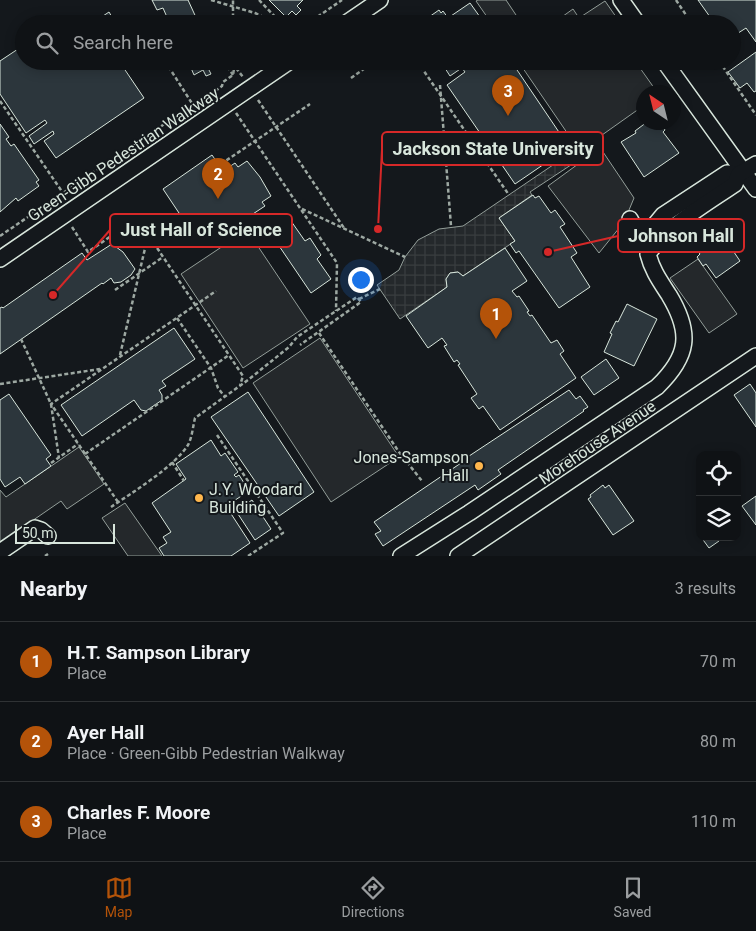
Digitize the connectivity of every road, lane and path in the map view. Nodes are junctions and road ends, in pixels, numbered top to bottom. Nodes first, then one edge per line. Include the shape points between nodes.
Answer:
1 (211, 0) edge
2 (234, 0) edge
3 (258, 0) edge
4 (380, 0) edge
5 (621, 0) edge
6 (676, 0) edge
7 (340, 1) edge
8 (234, 6) junction
9 (234, 15) edge
10 (260, 15) edge
11 (273, 15) edge
12 (320, 15) edge
13 (359, 15) edge
14 (632, 15) edge
15 (686, 15) edge
16 (170, 70) edge
17 (230, 70) edge
18 (234, 70) edge
19 (237, 70) edge
20 (277, 70) edge
21 (362, 70) edge
22 (423, 70) edge
23 (671, 70) edge
24 (725, 70) edge
25 (233, 75) junction
26 (351, 78) dead end
27 (440, 85) dead end
28 (251, 88) junction
29 (441, 97) junction
30 (0, 101) edge
31 (229, 103) junction
32 (310, 104) dead end
33 (193, 105) junction
34 (756, 114) edge
35 (276, 126) junction
36 (255, 141) junction
37 (221, 164) dead end
38 (746, 170) edge
39 (756, 189) edge
40 (63, 193) junction
41 (509, 195) dead end
42 (300, 208) junction
43 (64, 215) junction
44 (630, 219) dead end
45 (139, 221) dead end
46 (451, 226) dead end
47 (344, 228) junction
48 (0, 236) edge
49 (148, 239) junction
50 (405, 256) dead end
51 (163, 257) junction
52 (0, 259) edge
53 (140, 272) junction
54 (380, 289) dead end
55 (115, 290) dead end
56 (216, 291) dead end
57 (359, 299) junction
58 (195, 305) junction
59 (336, 311) junction
60 (177, 318) junction
61 (319, 333) junction
62 (21, 339) dead end
63 (300, 346) dead end
64 (229, 355) junction
65 (120, 356) junction
66 (756, 356) edge
67 (102, 368) junction
68 (211, 368) junction
69 (39, 378) junction
70 (0, 384) edge
71 (239, 386) junction
72 (224, 397) junction
73 (51, 404) junction
74 (217, 436) dead end
75 (78, 444) junction
76 (85, 454) junction
77 (59, 458) junction
78 (172, 462) junction
79 (51, 464) dead end
80 (184, 481) dead end
81 (422, 481) dead end
82 (118, 502) junction
83 (111, 507) dead end
84 (48, 536) dead end
85 (0, 552) edge
86 (48, 554) dead end
87 (44, 556) edge
88 (248, 556) edge
89 (400, 556) edge
90 (458, 556) edge

1 - 8 path
2 - 8 path
3 - 11 path
4 - 13 street
5 - 14 street
6 - 15 path
7 - 12 path
8 - 9 path
8 - 10 path
16 - 33 path
17 - 25 path
18 - 25 path
19 - 28 path
20 - 28 street, Green-Gibb Pedestrian Walkway
21 - 26 path
22 - 29 path
23 - 38 street
24 - 34 path
25 - 33 path
27 - 29 path
28 - 31 street, Green-Gibb Pedestrian Walkway
28 - 35 path
29 - 41 path
29 - 46 path
30 - 40 path
31 - 36 path
31 - 43 street, Green-Gibb Pedestrian Walkway
32 - 35 path
33 - 40 path
35 - 36 path
35 - 47 path
36 - 37 path
36 - 42 path
38 - 39 street
38 - 44 street via 727,173 662,215 643,236
38 - 89 street via 734,184 655,243 648,254 652,268 683,325 682,350 672,372 657,387
40 - 48 path
42 - 47 path
42 - 59 path via 337,263
43 - 49 path via 88,252 114,234
43 - 52 street, Green-Gibb Pedestrian Walkway
45 - 49 path
47 - 50 path
49 - 51 path
49 - 53 path
51 - 53 path
51 - 58 path
53 - 55 path
53 - 65 path
54 - 57 path
56 - 58 path
57 - 59 path via 357,296
57 - 61 path via 361,302
58 - 60 path
58 - 64 path
59 - 71 path via 297,337
60 - 65 path
60 - 68 path
61 - 63 path
61 - 81 path
62 - 69 path
64 - 68 path
64 - 71 path via 242,376
65 - 67 path
66 - 90 street, Morehouse Avenue
67 - 69 path
67 - 73 path
68 - 72 path
68 - 76 path
69 - 70 path
69 - 73 path
71 - 72 path
72 - 78 path via 194,418 189,443
73 - 75 path
73 - 77 path
74 - 88 path via 283,533
75 - 76 path
75 - 77 path
76 - 82 path
77 - 79 path
78 - 80 path
78 - 82 path
82 - 83 path
84 - 85 street via 35,528
86 - 87 path

